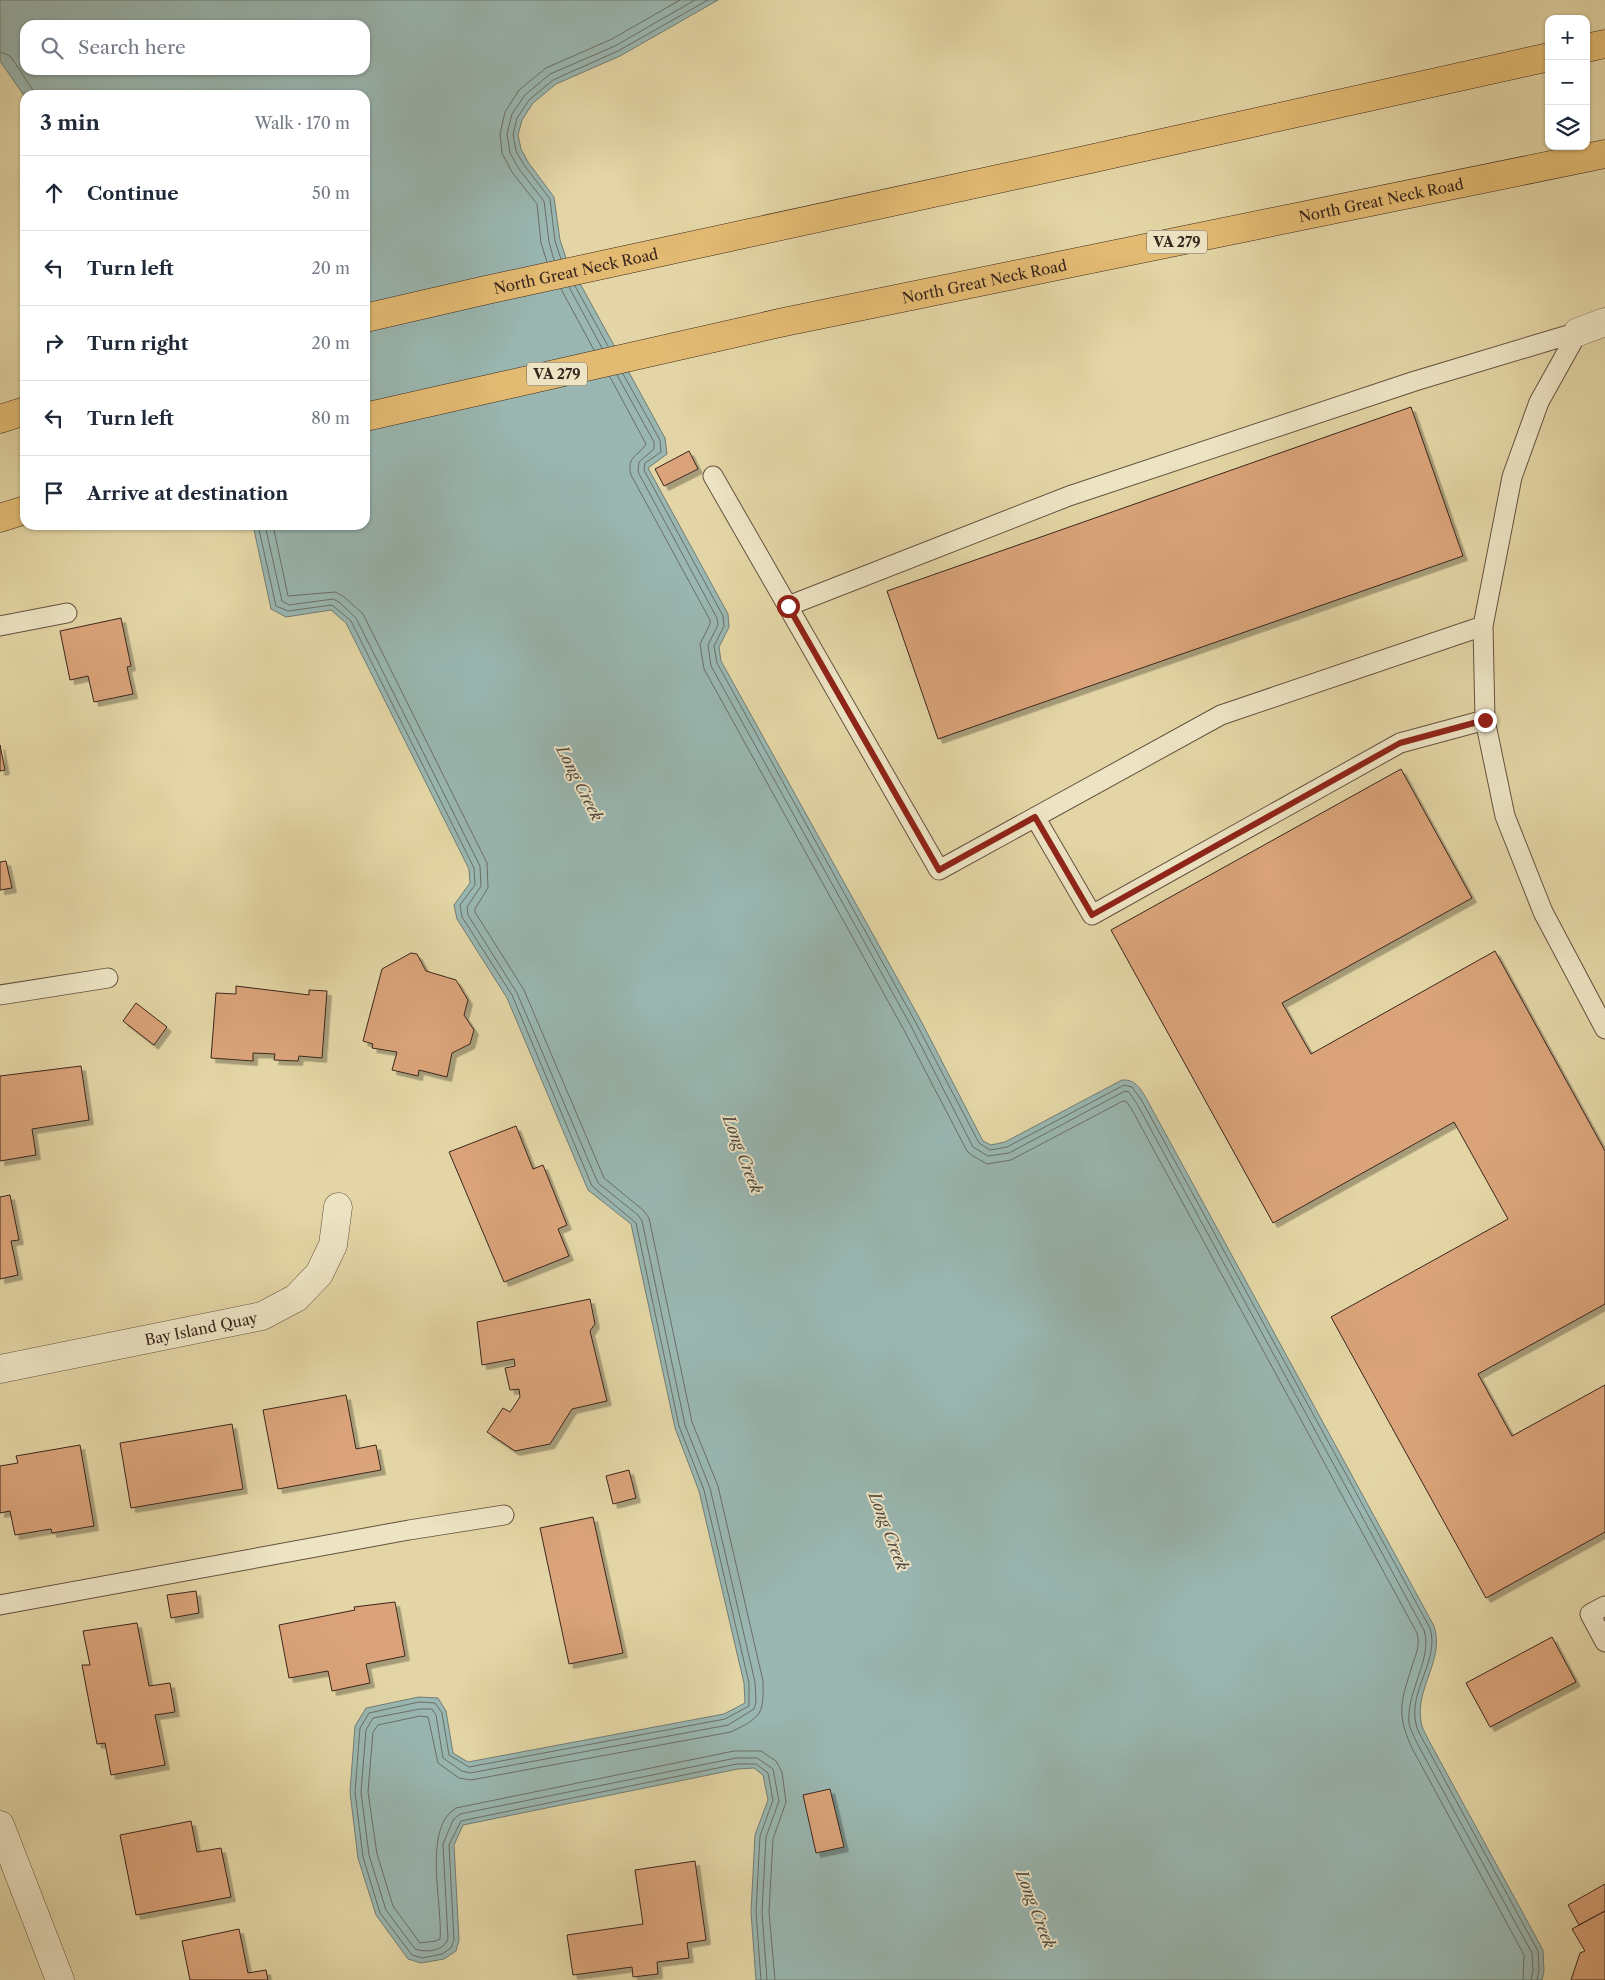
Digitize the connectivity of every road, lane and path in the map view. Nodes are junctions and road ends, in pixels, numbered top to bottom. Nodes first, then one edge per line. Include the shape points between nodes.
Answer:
1 (1605, 44) edge
2 (1590, 47) edge
3 (1545, 58) edge
4 (1605, 154) edge
5 (370, 317) edge
6 (1605, 322) edge
7 (1578, 332) junction
8 (20, 413) edge
9 (370, 416) edge
10 (0, 419) edge
11 (713, 476) dead end
12 (20, 512) edge
13 (0, 518) edge
14 (788, 606) junction
15 (67, 614) dead end
16 (0, 626) edge
17 (1483, 626) junction
18 (1485, 720) junction
19 (1035, 817) junction
20 (108, 978) dead end
21 (0, 995) edge
22 (1605, 1029) edge
23 (338, 1206) dead end
24 (0, 1369) edge
25 (504, 1515) dead end
26 (0, 1605) edge
27 (1605, 1606) edge
28 (1605, 1642) edge
29 (0, 1825) edge
30 (60, 1980) edge

1 - 2 main road
3 - 5 main road, North Great Neck Road
4 - 9 main road, North Great Neck Road / VA 279 via 748,330
6 - 7 street
7 - 14 lane via 1415,381 1069,496
7 - 17 lane via 1540,402 1512,477
8 - 10 main road
11 - 14 lane
12 - 13 main road
14 - 19 lane via 939,870
15 - 16 lane
17 - 18 lane
17 - 19 lane via 1221,715
18 - 19 lane via 1400,743 1092,915
18 - 22 lane via 1508,824 1543,912
20 - 21 lane
23 - 24 street, Bay Island Quay via 333,1245 319,1274 296,1298 262,1316
25 - 26 lane
27 - 28 lane via 1590,1614
29 - 30 street

